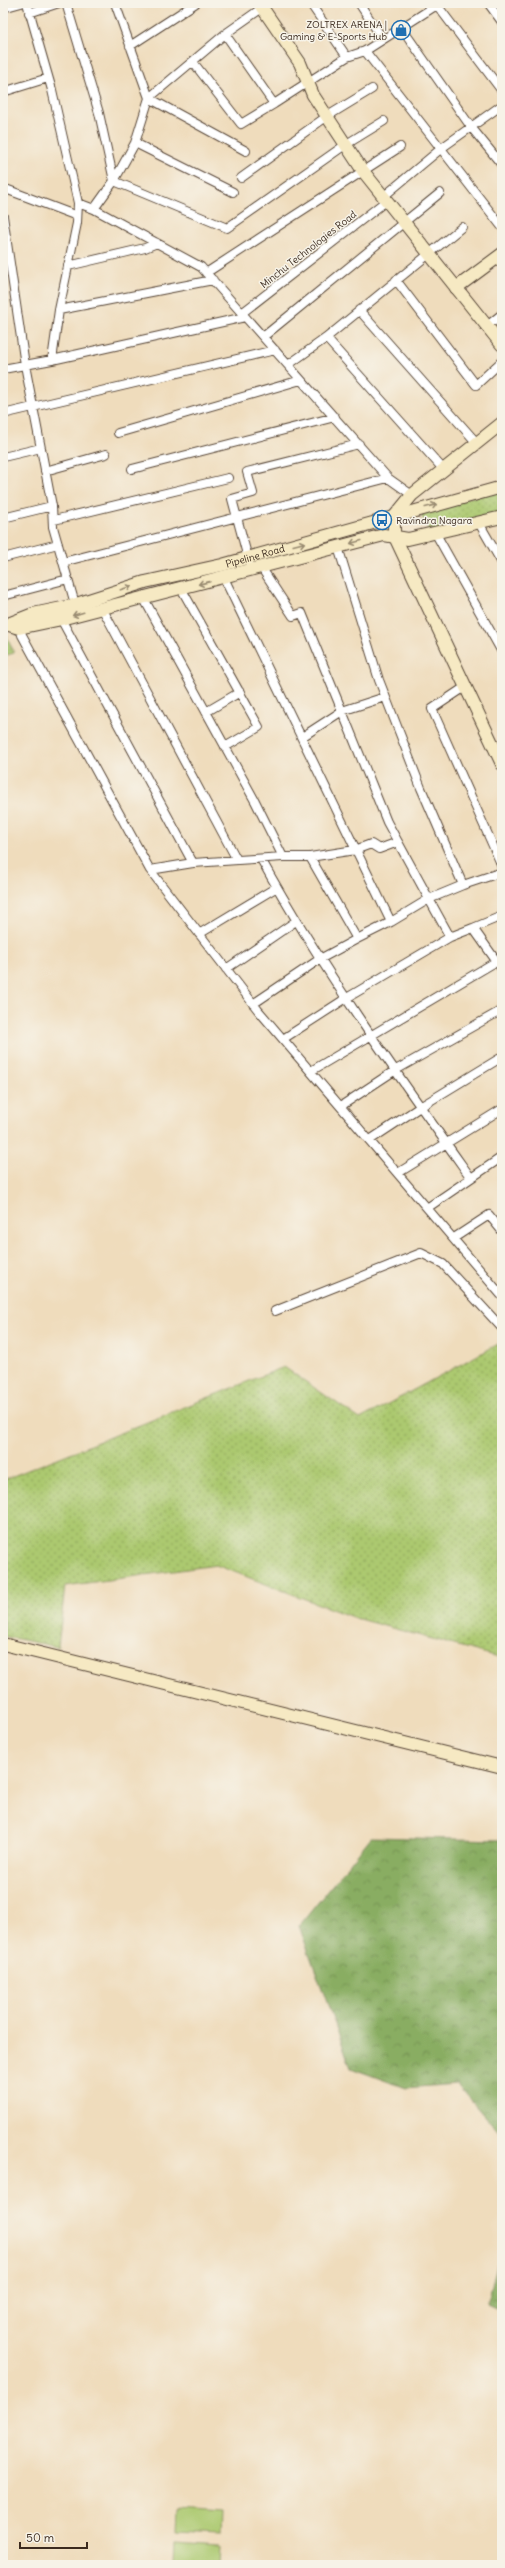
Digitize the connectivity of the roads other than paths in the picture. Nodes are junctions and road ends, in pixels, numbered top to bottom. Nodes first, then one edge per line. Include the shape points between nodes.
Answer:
1 (21, 3) edge
2 (27, 3) edge
3 (59, 3) edge
4 (66, 3) edge
5 (196, 3) edge
6 (310, 3) edge
7 (359, 3) edge
8 (488, 3) edge
9 (117, 4) edge
10 (438, 4) edge
11 (260, 6) edge
12 (3, 8) edge
13 (29, 13) junction
14 (502, 22) edge
15 (401, 27) junction
16 (225, 34) junction
17 (382, 38) junction
18 (130, 46) junction
19 (365, 51) junction
20 (347, 57) junction
21 (193, 62) junction
22 (48, 78) junction
23 (308, 82) junction
24 (372, 89) dead end
25 (502, 91) edge
26 (3, 92) edge
27 (149, 98) junction
28 (274, 104) junction
29 (502, 105) edge
30 (326, 117) junction
31 (384, 121) dead end
32 (471, 127) junction
33 (134, 143) junction
34 (345, 145) junction
35 (400, 146) dead end
36 (443, 148) junction
37 (246, 151) dead end
38 (502, 165) edge
39 (363, 171) junction
40 (241, 178) dead end
41 (114, 181) junction
42 (3, 188) edge
43 (233, 192) dead end
44 (440, 193) dead end
45 (384, 199) junction
46 (78, 203) junction
47 (94, 209) junction
48 (3, 216) edge
49 (78, 216) junction
50 (403, 222) junction
51 (502, 226) edge
52 (462, 227) dead end
53 (157, 243) junction
54 (502, 254) edge
55 (429, 255) junction
56 (68, 266) junction
57 (206, 273) junction
58 (213, 280) junction
59 (396, 280) junction
60 (456, 288) junction
61 (59, 310) junction
62 (360, 310) junction
63 (502, 314) edge
64 (244, 315) junction
65 (487, 326) junction
66 (263, 337) junction
67 (326, 338) junction
68 (502, 345) edge
69 (275, 350) junction
70 (52, 360) junction
71 (502, 361) edge
72 (25, 365) junction
73 (288, 365) junction
74 (3, 369) edge
75 (301, 380) junction
76 (33, 407) junction
77 (3, 414) edge
78 (335, 417) junction
79 (502, 423) edge
80 (118, 433) dead end
81 (476, 442) junction
82 (359, 444) junction
83 (41, 448) junction
84 (106, 454) dead end
85 (3, 457) edge
86 (132, 469) dead end
87 (443, 469) junction
88 (45, 471) junction
89 (228, 478) dead end
90 (388, 478) junction
91 (502, 487) edge
92 (412, 495) junction
93 (52, 506) junction
94 (237, 517) junction
95 (394, 517) junction
96 (502, 517) edge
97 (3, 518) edge
98 (54, 520) junction
99 (479, 522) junction
100 (436, 534) junction
101 (394, 535) junction
102 (58, 544) junction
103 (338, 547) junction
104 (248, 557) junction
105 (3, 558) edge
106 (63, 562) junction
107 (502, 564) edge
108 (256, 568) junction
109 (224, 578) junction
110 (68, 579) junction
111 (181, 588) junction
112 (3, 596) edge
113 (143, 597) junction
114 (76, 604) junction
115 (102, 608) junction
116 (61, 619) junction
117 (12, 625) edge
118 (502, 652) edge
119 (465, 687) junction
120 (240, 692) junction
121 (385, 696) junction
122 (342, 711) junction
123 (206, 712) junction
124 (302, 737) junction
125 (225, 747) junction
126 (502, 764) edge
127 (398, 842) junction
128 (355, 850) junction
129 (310, 856) junction
130 (283, 857) junction
131 (261, 859) junction
132 (237, 860) junction
133 (193, 864) junction
134 (502, 866) edge
135 (150, 870) junction
136 (502, 872) edge
137 (463, 885) junction
138 (277, 887) junction
139 (429, 899) junction
140 (502, 916) edge
141 (296, 921) junction
142 (391, 922) junction
143 (473, 928) junction
144 (200, 934) junction
145 (450, 937) junction
146 (357, 939) junction
147 (320, 959) junction
148 (499, 959) edge
149 (226, 969) junction
150 (502, 969) edge
151 (345, 999) junction
152 (253, 1004) junction
153 (502, 1010) edge
154 (372, 1037) junction
155 (283, 1039) junction
156 (502, 1057) edge
157 (311, 1071) junction
158 (394, 1071) junction
159 (341, 1106) junction
160 (420, 1106) junction
161 (502, 1109) edge
162 (370, 1140) junction
163 (445, 1143) junction
164 (502, 1157) edge
165 (398, 1173) junction
166 (471, 1178) junction
167 (427, 1208) junction
168 (502, 1231) edge
169 (454, 1238) junction
170 (502, 1296) edge
171 (275, 1311) dead end
172 (502, 1328) edge
173 (3, 1644) edge
174 (502, 1767) edge

1 - 12 street
2 - 13 street
3 - 13 street
4 - 41 street via 99,113
5 - 18 street
6 - 20 street
7 - 17 street
8 - 14 street
9 - 18 street
10 - 15 street
10 - 25 street
11 - 16 street
11 - 23 street via 300,63
13 - 22 street
15 - 17 street
15 - 32 street
16 - 21 street
16 - 28 street
17 - 19 street
18 - 27 street
19 - 20 street
19 - 36 street
20 - 23 street
21 - 27 street
21 - 28 street via 241,124
22 - 26 street
22 - 46 street
23 - 28 street
23 - 30 street
24 - 30 street
27 - 33 street
27 - 37 street
29 - 32 street, Minchu Technologies Road
30 - 34 street
30 - 40 street
31 - 34 street
32 - 36 street, Minchu Technologies Road
32 - 38 street
33 - 41 street
33 - 43 street
34 - 39 street
34 - 41 street via 226,228
35 - 39 street
36 - 45 street, Minchu Technologies Road
36 - 51 street
39 - 45 street
39 - 57 street
41 - 47 street
42 - 49 street
44 - 50 street
45 - 50 street
45 - 64 street, Minchu Technologies Road
46 - 47 street
46 - 49 street
47 - 53 street
48 - 72 street
49 - 56 street
50 - 55 street
50 - 66 street
52 - 55 street
53 - 56 street
53 - 57 street via 201,267
54 - 60 street
55 - 59 street
55 - 60 street
56 - 61 street
57 - 58 street
58 - 61 street
58 - 64 street
59 - 62 street
59 - 71 street via 476,385
60 - 65 street
61 - 70 street
62 - 67 street
62 - 81 street
63 - 65 street
64 - 66 street
64 - 70 street
65 - 68 street
66 - 69 street
67 - 73 street
67 - 87 street
69 - 73 street
69 - 76 street
70 - 72 street
72 - 74 street
72 - 76 street
73 - 75 street
75 - 78 street
75 - 80 street
76 - 77 street
76 - 83 street
78 - 82 street
78 - 86 street
79 - 81 street
81 - 87 street
82 - 90 street
82 - 94 street via 247,472 253,493 232,499
83 - 85 street
83 - 88 street
84 - 88 street
87 - 92 street
88 - 93 street
89 - 98 street
90 - 92 street
90 - 94 street
95 -> 91 street, Pipeline Road
92 - 95 street
93 - 97 street
93 - 98 street
94 - 104 street
94 - 106 street
95 - 101 street
104 -> 95 street, Pipeline Road
96 - 99 street, Pipeline Road
98 - 102 street via 53,527
99 - 100 street, Pipeline Road
99 - 107 street
100 - 101 street, Pipeline Road via 408,539
100 - 118 street
101 -> 103 street, Pipeline Road via 384,535
101 - 119 street
102 - 105 street
102 - 106 street
103 - 108 street, Pipeline Road
103 - 121 street
104 - 108 street
114 -> 104 street, Pipeline Road via 145,582 222,566
106 - 110 street
108 - 109 street, Pipeline Road
108 - 122 street via 293,616 302,614
109 -> 111 street, Pipeline Road
109 - 124 street
110 - 112 street
110 - 114 street
111 - 113 street, Pipeline Road
111 - 120 street
113 - 115 street, Pipeline Road
113 - 123 street
114 - 117 street, Pipeline Road
115 -> 116 street, Pipeline Road
115 - 132 street
116 - 117 street, Pipeline Road
116 - 133 street
117 - 135 street
119 - 126 street
119 - 134 street via 432,709
120 - 123 street
120 - 125 street via 260,727
121 - 122 street
121 - 137 street
122 - 124 street
122 - 127 street via 387,822
123 - 125 street
124 - 128 street
125 - 130 street
127 - 128 street via 379,849 371,844
127 - 139 street
128 - 129 street
128 - 142 street
129 - 130 street
129 - 146 street
130 - 131 street
131 - 132 street
131 - 138 street
132 - 133 street
133 - 135 street
135 - 144 street
136 - 137 street
137 - 139 street
138 - 141 street
138 - 144 street
139 - 142 street
139 - 145 street
140 - 143 street
141 - 147 street
141 - 149 street
142 - 146 street
143 - 145 street
143 - 148 street
144 - 149 street
145 - 151 street
146 - 147 street
147 - 151 street
147 - 152 street
148 - 150 street
148 - 154 street
149 - 152 street
151 - 154 street
151 - 155 street
152 - 155 street
153 - 158 street
154 - 157 street
154 - 158 street
155 - 157 street
156 - 160 street
157 - 159 street
158 - 159 street
158 - 160 street
159 - 162 street
160 - 162 street
160 - 163 street
161 - 163 street
162 - 165 street
163 - 165 street
163 - 166 street
164 - 166 street
165 - 167 street
166 - 167 street
167 - 169 street
168 - 169 street via 489,1216
169 - 170 street
171 - 172 street via 421,1253 443,1264
173 - 174 street

